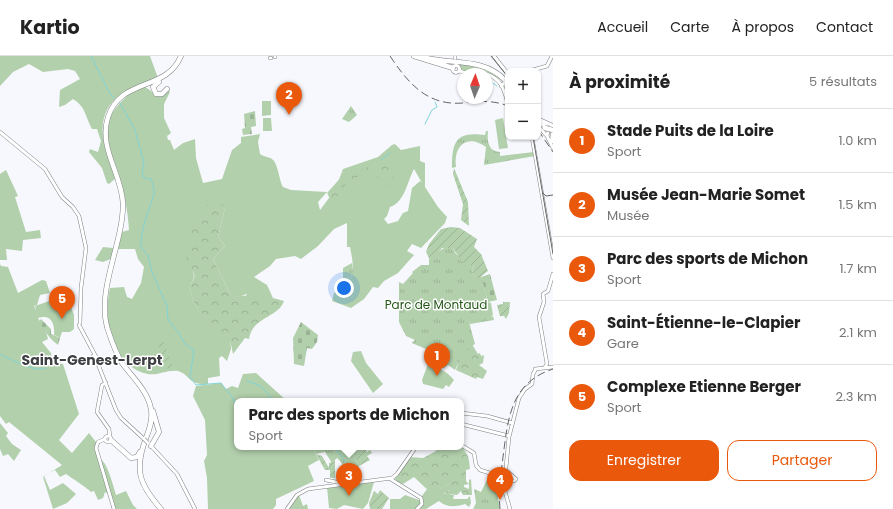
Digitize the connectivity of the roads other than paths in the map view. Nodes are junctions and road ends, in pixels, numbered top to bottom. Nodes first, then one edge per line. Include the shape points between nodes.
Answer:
1 (414, 56) edge
2 (419, 56) edge
3 (424, 56) edge
4 (494, 56) edge
5 (552, 56) edge
6 (181, 57) edge
7 (455, 67) junction
8 (460, 68) edge
9 (540, 68) edge
10 (457, 72) edge
11 (493, 77) edge
12 (493, 78) edge
13 (505, 81) edge
14 (133, 89) junction
15 (505, 94) edge
16 (505, 101) edge
17 (541, 122) edge
18 (550, 130) edge
19 (0, 132) edge
20 (532, 140) edge
21 (553, 147) edge
22 (123, 209) junction
23 (553, 258) edge
24 (553, 274) edge
25 (545, 367) junction
26 (553, 367) edge
27 (130, 373) junction
28 (106, 383) junction
29 (150, 402) junction
30 (464, 413) edge
31 (512, 424) junction
32 (464, 425) edge
33 (509, 436) junction
34 (108, 438) junction
35 (150, 445) junction
36 (464, 446) edge
37 (143, 447) junction
38 (413, 450) edge
39 (403, 464) junction
40 (506, 469) junction
41 (390, 478) junction
42 (326, 480) dead end
43 (366, 481) junction
44 (504, 481) junction
45 (341, 483) junction
46 (313, 486) junction
47 (318, 489) dead end
48 (504, 490) junction
49 (152, 497) junction
50 (506, 498) junction
51 (114, 509) edge
52 (162, 509) edge
53 (195, 509) edge
54 (286, 509) edge
55 (417, 509) edge
56 (509, 509) edge

1 - 7 highway via 441,66
2 - 13 highway via 435,60 482,63 494,69
3 - 13 highway via 481,61 495,68
4 - 13 main road
5 - 9 main road via 545,67
6 - 14 highway via 166,77
6 - 14 highway via 173,71 153,89 157,95 162,94 166,88 159,96 145,87
6 - 22 highway via 177,65 163,78 140,85 124,94 108,115 106,144 120,185
7 - 8 main road
7 - 10 main road via 455,73
11 - 13 main road
12 - 13 main road
13 - 15 main road
13 - 16 main road
14 - 22 highway via 115,105 106,132 108,147 122,188
17 - 18 highway
18 - 21 main road
18 - 21 main road
19 - 28 main road via 45,169 62,197 79,216 86,244 80,323
20 - 23 main road
22 - 27 highway via 105,312 116,352
24 - 25 main road via 543,294 544,302 539,319 547,364
25 - 26 main road
25 - 31 main road via 533,372 531,383 519,398
27 - 29 highway
27 - 37 highway via 146,396 151,409 150,426
28 - 34 main road via 102,385 97,412 109,429
28 - 35 main road, bridge via 120,416
29 - 35 highway via 159,429 158,437
29 - 49 highway via 152,423 142,452 140,468 144,484
30 - 31 main road via 487,416
31 - 33 main road
32 - 33 main road
33 - 40 main road
34 - 37 highway via 131,458 137,457
34 - 51 main road via 97,443 97,450
35 - 53 main road via 177,474
36 - 44 main road, bridge via 474,454 480,470 496,475
37 - 49 highway via 140,473 143,484
38 - 39 main road
39 - 41 main road
39 - 41 main road via 397,474
40 - 44 main road via 516,478
40 - 48 main road
40 - 50 main road
41 - 43 main road
41 - 55 main road via 421,498 422,503
42 - 45 main road
43 - 45 main road
43 - 46 main road
44 - 48 main road
45 - 46 main road
46 - 47 main road
46 - 54 main road via 299,492
48 - 50 main road
49 - 52 highway
50 - 56 main road

